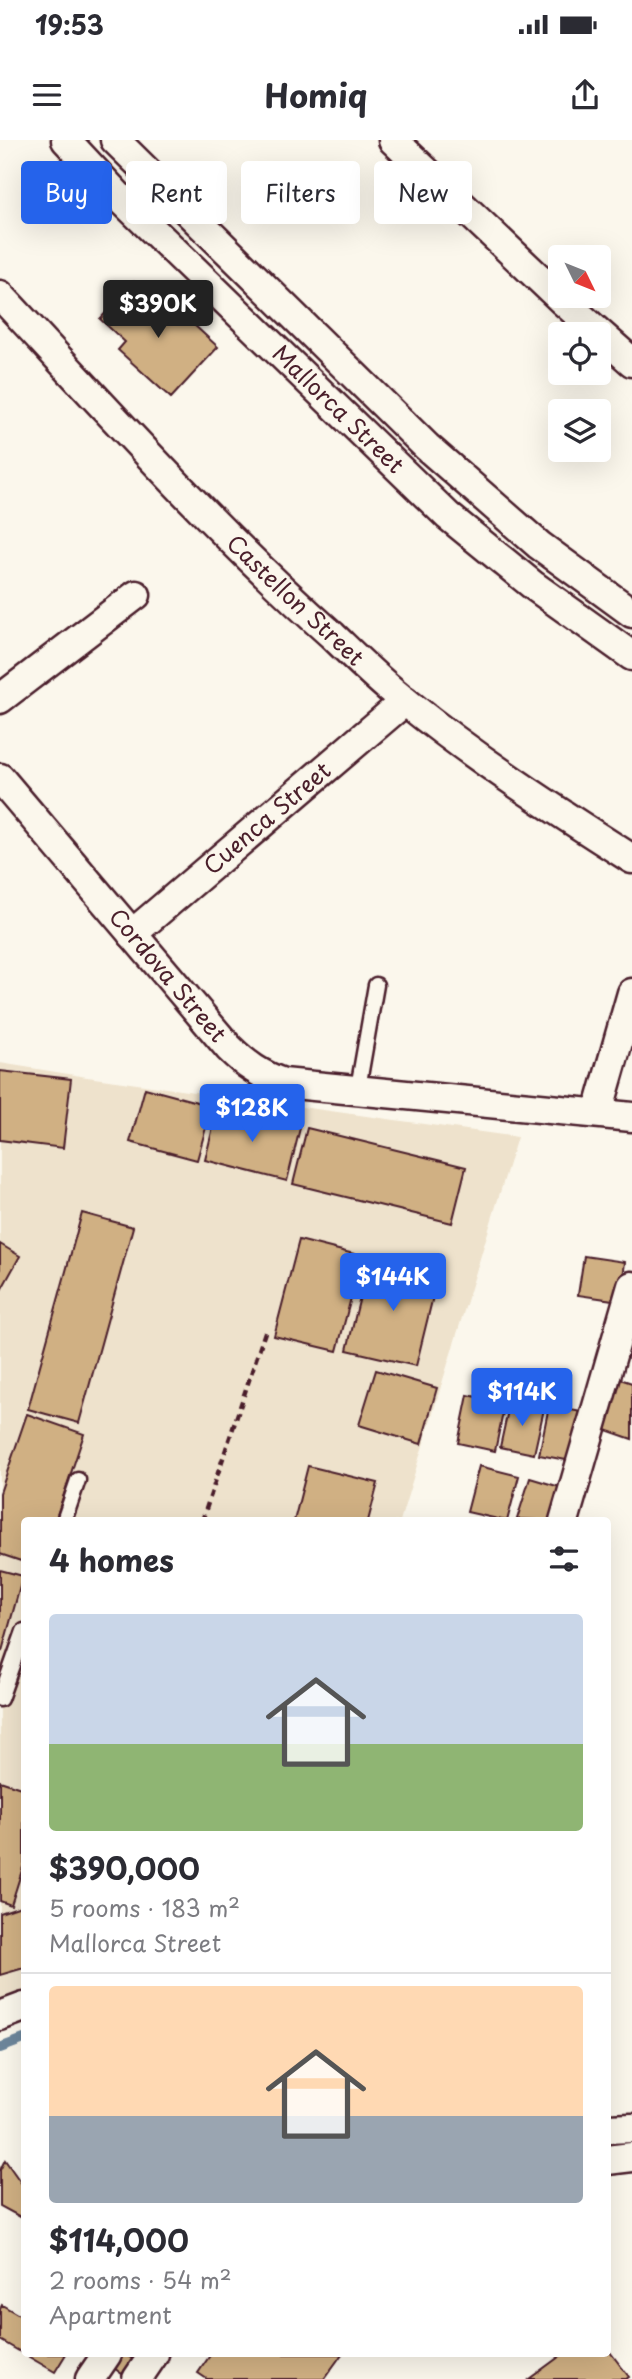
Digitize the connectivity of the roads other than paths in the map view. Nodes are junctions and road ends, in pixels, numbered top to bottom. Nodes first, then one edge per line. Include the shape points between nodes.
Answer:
1 (66, 140) edge
2 (115, 140) edge
3 (393, 140) edge
4 (0, 295) edge
5 (632, 362) edge
6 (136, 595) dead end
7 (632, 613) edge
8 (632, 656) edge
9 (0, 699) edge
10 (405, 701) junction
11 (0, 778) edge
12 (632, 859) edge
13 (132, 934) junction
14 (376, 985) dead end
15 (632, 993) edge
16 (358, 1088) junction
17 (598, 1112) junction
18 (632, 1117) edge
19 (632, 1286) edge
20 (78, 1480) dead end
21 (65, 1517) edge
22 (565, 1517) edge
23 (21, 1640) edge
24 (0, 1699) edge
25 (21, 2008) edge
26 (0, 2016) edge
27 (632, 2127) edge
28 (611, 2129) edge
29 (632, 2157) edge
30 (611, 2160) edge
31 (105, 2357) edge
32 (152, 2357) edge
33 (90, 2379) edge
34 (137, 2379) edge

1 - 8 street, Mallorca Street via 448,516 554,602
2 - 7 street, Mallorca Street via 427,447 539,545
3 - 5 street
4 - 10 street, Castellon Street via 199,510
6 - 9 street
10 - 12 street, Castellon Street via 479,757
10 - 13 street, Cuenca Street
11 - 13 street, Cordova Street
13 - 16 street, Cordova Street via 246,1065 283,1083
14 - 16 lane
15 - 17 street
16 - 17 street, Cordova Street
17 - 18 street, Cordova Street
19 - 22 street
20 - 21 lane
23 - 24 lane
25 - 26 street
27 - 28 street
29 - 30 street
31 - 33 street
32 - 34 street

